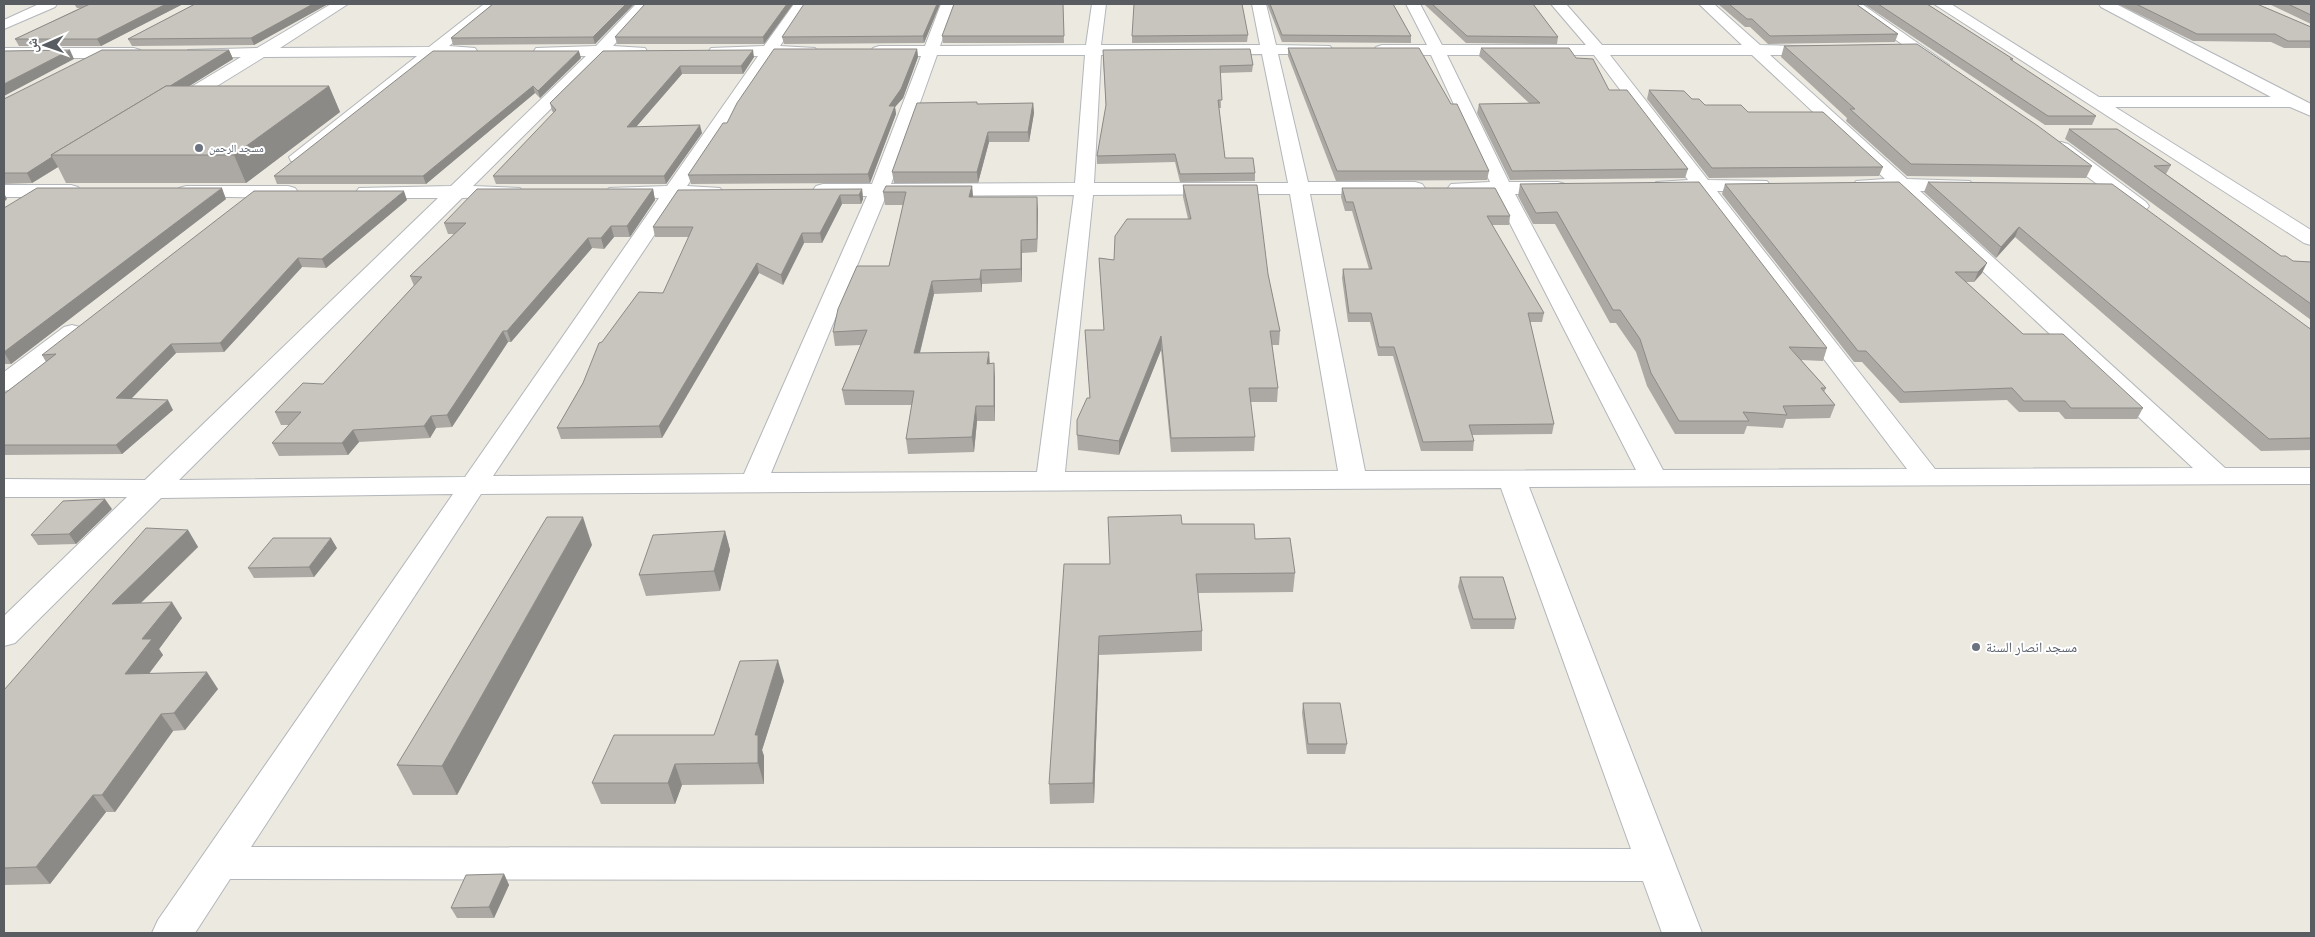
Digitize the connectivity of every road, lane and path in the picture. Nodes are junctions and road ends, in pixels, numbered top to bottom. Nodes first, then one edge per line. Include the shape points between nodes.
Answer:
1 (50, 4) edge
2 (341, 4) edge
3 (493, 4) edge
4 (644, 4) edge
5 (801, 4) edge
6 (948, 4) edge
7 (1100, 4) edge
8 (1259, 4) edge
9 (1413, 4) edge
10 (1558, 4) edge
11 (1706, 4) edge
12 (1853, 4) edge
13 (1941, 4) edge
14 (2106, 4) edge
15 (4, 25) edge
16 (128, 40) edge
17 (1886, 48) edge
18 (1915, 48) junction
19 (1270, 49) junction
20 (1836, 49) edge
21 (1093, 50) junction
22 (1339, 50) edge
23 (1368, 50) edge
24 (1437, 50) junction
25 (432, 51) junction
26 (481, 51) edge
27 (531, 51) edge
28 (600, 51) junction
29 (650, 51) edge
30 (699, 51) edge
31 (769, 51) junction
32 (826, 51) edge
33 (864, 51) edge
34 (931, 51) junction
35 (1599, 51) junction
36 (1756, 51) junction
37 (259, 52) junction
38 (4, 53) edge
39 (102, 53) junction
40 (151, 53) edge
41 (181, 53) edge
42 (70, 70) edge
43 (1954, 74) edge
44 (2096, 102) junction
45 (2303, 102) edge
46 (2311, 111) edge
47 (160, 114) edge
48 (2107, 132) edge
49 (2146, 132) junction
50 (2058, 134) dead end
51 (61, 176) dead end
52 (1903, 184) junction
53 (1774, 185) edge
54 (1844, 185) edge
55 (1983, 185) edge
56 (2082, 185) edge
57 (1704, 186) junction
58 (2112, 186) junction
59 (1646, 187) edge
60 (1299, 188) junction
61 (1502, 188) junction
62 (1579, 188) edge
63 (879, 190) junction
64 (1084, 190) junction
65 (36, 191) junction
66 (86, 191) edge
67 (731, 191) edge
68 (800, 191) edge
69 (164, 192) edge
70 (253, 192) junction
71 (311, 192) edge
72 (350, 192) edge
73 (456, 192) junction
74 (535, 192) edge
75 (594, 192) edge
76 (672, 192) junction
77 (8, 199) edge
78 (230, 210) edge
79 (2152, 215) edge
80 (2311, 238) edge
81 (90, 318) edge
82 (4, 384) edge
83 (2218, 476) junction
84 (2311, 476) edge
85 (1927, 477) junction
86 (1512, 479) junction
87 (1654, 479) junction
88 (1353, 480) junction
89 (1050, 481) junction
90 (754, 482) junction
91 (474, 484) junction
92 (4, 488) edge
93 (152, 489) junction
94 (4, 635) edge
95 (221, 863) junction
96 (1657, 866) junction
97 (172, 933) edge
98 (1682, 933) edge

1 - 15 street
2 - 37 street
3 - 25 street
4 - 28 street
5 - 31 street
6 - 34 street
7 - 21 street
8 - 19 street
9 - 24 street
10 - 35 street
11 - 36 street
12 - 18 street
13 - 44 street
14 - 45 street
16 - 39 street
17 - 18 street
18 - 43 street
19 - 21 street
19 - 22 street
19 - 60 street
20 - 36 street
21 - 34 street
21 - 64 street
23 - 24 street
24 - 35 street
24 - 61 street
25 - 26 street
25 - 37 street
25 - 70 street
27 - 28 street
28 - 29 street
28 - 73 street
30 - 31 street
31 - 32 street
31 - 76 street
33 - 34 street
34 - 63 street
35 - 36 street
35 - 57 street
36 - 52 street
37 - 41 street
37 - 47 street
38 - 39 street
39 - 40 street
39 - 42 street
44 - 45 street
44 - 49 street
45 - 46 street
48 - 49 street
49 - 80 street
50 - 58 street
51 - 65 street
52 - 54 street
52 - 55 street
52 - 83 street
53 - 57 street
56 - 58 street
57 - 59 street
57 - 85 street
58 - 79 street
60 - 61 street
60 - 64 street
60 - 88 street
61 - 62 street
61 - 87 street
63 - 64 street
63 - 68 street
63 - 90 street
64 - 89 street
65 - 66 street
65 - 77 street
67 - 76 street
69 - 70 street
70 - 71 street
70 - 78 street
72 - 73 street
73 - 74 street
73 - 93 street
75 - 76 street
76 - 91 street
81 - 82 street
83 - 84 street
83 - 85 street
85 - 87 street
86 - 87 street
86 - 88 street
86 - 96 street
88 - 89 street
89 - 90 street
90 - 91 street
91 - 93 street
91 - 95 street
92 - 93 street
93 - 94 street
95 - 96 street
95 - 97 street
96 - 98 street

